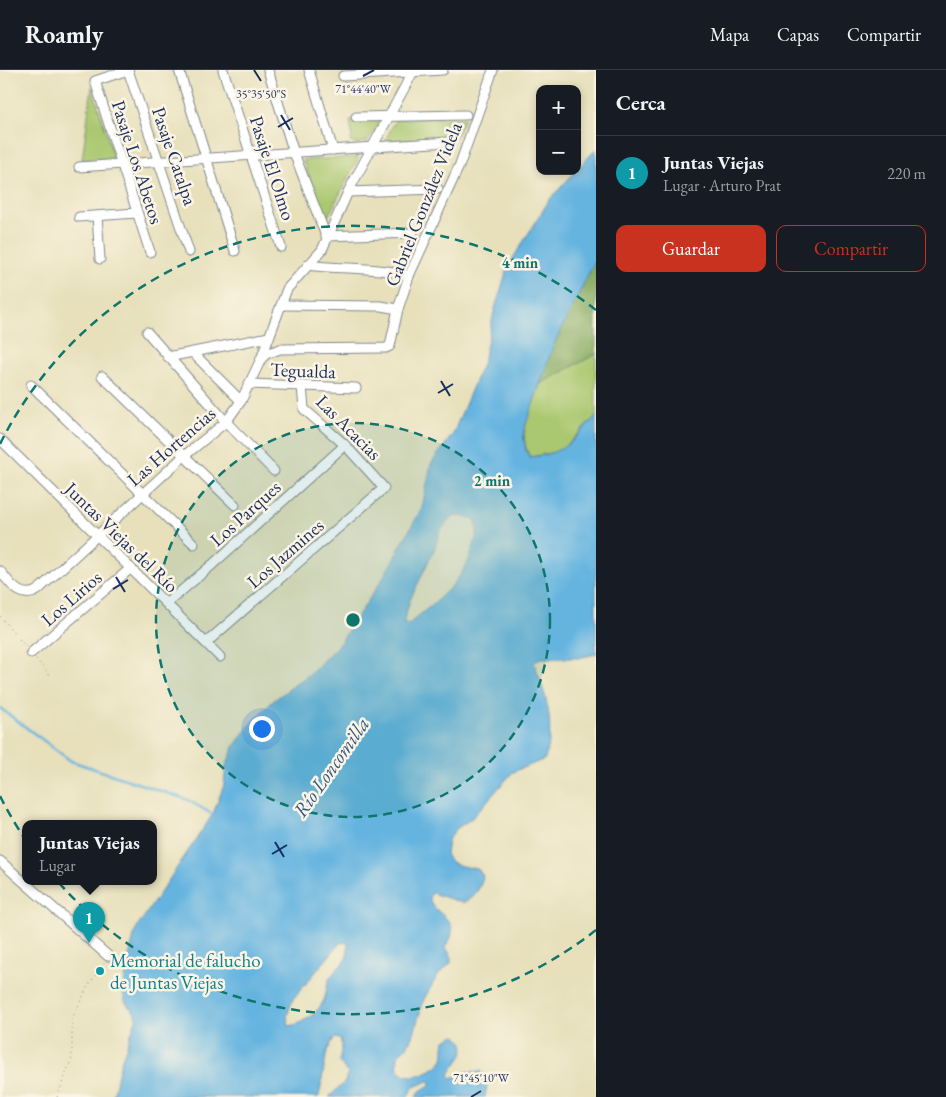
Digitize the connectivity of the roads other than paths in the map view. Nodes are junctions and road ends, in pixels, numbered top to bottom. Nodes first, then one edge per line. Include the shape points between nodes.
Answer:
1 (128, 70) edge
2 (179, 70) edge
3 (223, 70) edge
4 (268, 70) edge
5 (309, 70) edge
6 (443, 70) edge
7 (493, 70) edge
8 (413, 72) edge
9 (343, 76) dead end
10 (466, 114) dead end
11 (389, 116) junction
12 (356, 117) dead end
13 (448, 142) dead end
14 (371, 148) junction
15 (333, 150) junction
16 (294, 153) junction
17 (252, 155) junction
18 (206, 158) junction
19 (160, 161) junction
20 (121, 164) junction
21 (79, 167) dead end
22 (438, 189) dead end
23 (348, 192) junction
24 (137, 213) junction
25 (97, 216) junction
26 (79, 217) dead end
27 (413, 233) dead end
28 (325, 239) junction
29 (281, 248) dead end
30 (235, 251) dead end
31 (150, 252) dead end
32 (190, 252) dead end
33 (100, 259) dead end
34 (308, 265) junction
35 (410, 276) junction
36 (281, 305) junction
37 (398, 309) junction
38 (147, 332) dead end
39 (269, 337) junction
40 (193, 353) junction
41 (168, 357) junction
42 (260, 359) junction
43 (102, 376) dead end
44 (249, 384) junction
45 (31, 386) dead end
46 (302, 386) junction
47 (356, 388) dead end
48 (241, 401) junction
49 (226, 422) junction
50 (0, 439) edge
51 (344, 445) junction
52 (184, 456) junction
53 (274, 471) dead end
54 (384, 488) joint
55 (142, 493) junction
56 (235, 505) dead end
57 (98, 536) junction
58 (194, 544) dead end
59 (131, 568) junction
60 (0, 571) edge
61 (166, 603) junction
62 (207, 642) junction
63 (31, 653) dead end
64 (220, 657) dead end
65 (0, 861) edge
66 (22, 880) edge
67 (27, 885) edge
68 (108, 956) road end

1 - 19 street, Pasaje Catalpa
1 - 20 street, Pasaje Los Abetos via 95,81
2 - 18 street
3 - 17 street, Pasaje El Olmo
4 - 16 street
5 - 15 street
6 - 8 street
7 - 35 street, Gabriel González Videla via 460,164
8 - 9 street
8 - 11 street, Las Hortencias
10 - 11 street
11 - 12 street
11 - 14 street, Las Hortencias
13 - 14 street
14 - 15 street
14 - 23 street, Las Hortencias
15 - 16 street
16 - 17 street
16 - 28 street
17 - 18 street
17 - 29 street, Pasaje El Olmo
18 - 19 street
18 - 30 street
19 - 20 street
19 - 32 street, Pasaje Catalpa
20 - 21 street
20 - 24 street, Pasaje Los Abetos
22 - 23 street
23 - 28 street, Las Hortencias
24 - 25 street
24 - 31 street, Pasaje Los Abetos
25 - 26 street
25 - 33 street
27 - 28 street
28 - 34 street, Las Hortencias via 322,250
34 - 35 street via 399,272
34 - 36 street, Las Hortencias via 287,288
35 - 37 street, Gabriel González Videla
36 - 37 street
36 - 39 street, Las Hortencias
37 - 42 street, Gabriel González Videla via 390,346 280,349
38 - 41 street
39 - 40 street
39 - 42 street, Las Hortencias
40 - 41 street
40 - 48 street
41 - 49 street
42 - 44 street, Las Hortencias
43 - 52 street
44 - 46 street, Tegualda
44 - 48 street, Las Hortencias
45 - 55 street
46 - 47 street, Tegualda
46 - 51 street, Las Acacias via 304,409
48 - 49 street, Las Hortencias
49 - 52 street, Las Hortencias
49 - 53 street
50 - 57 street, Juntas Viejas del Río
51 - 54 street, Las Acacias
51 - 61 street, Los Parques via 212,566
52 - 55 street, Las Hortencias
52 - 56 street
54 - 62 street, Los Jazmines
55 - 57 street, Las Hortencias
55 - 58 street
57 - 59 street, Juntas Viejas del Río
57 - 60 street, Las Hortencias via 30,594 21,593
59 - 61 street, Juntas Viejas del Río
59 - 63 street, Los Lirios
61 - 62 street, Juntas Viejas del Río
62 - 64 street, Juntas Viejas del Río
65 - 66 street
67 - 68 street

